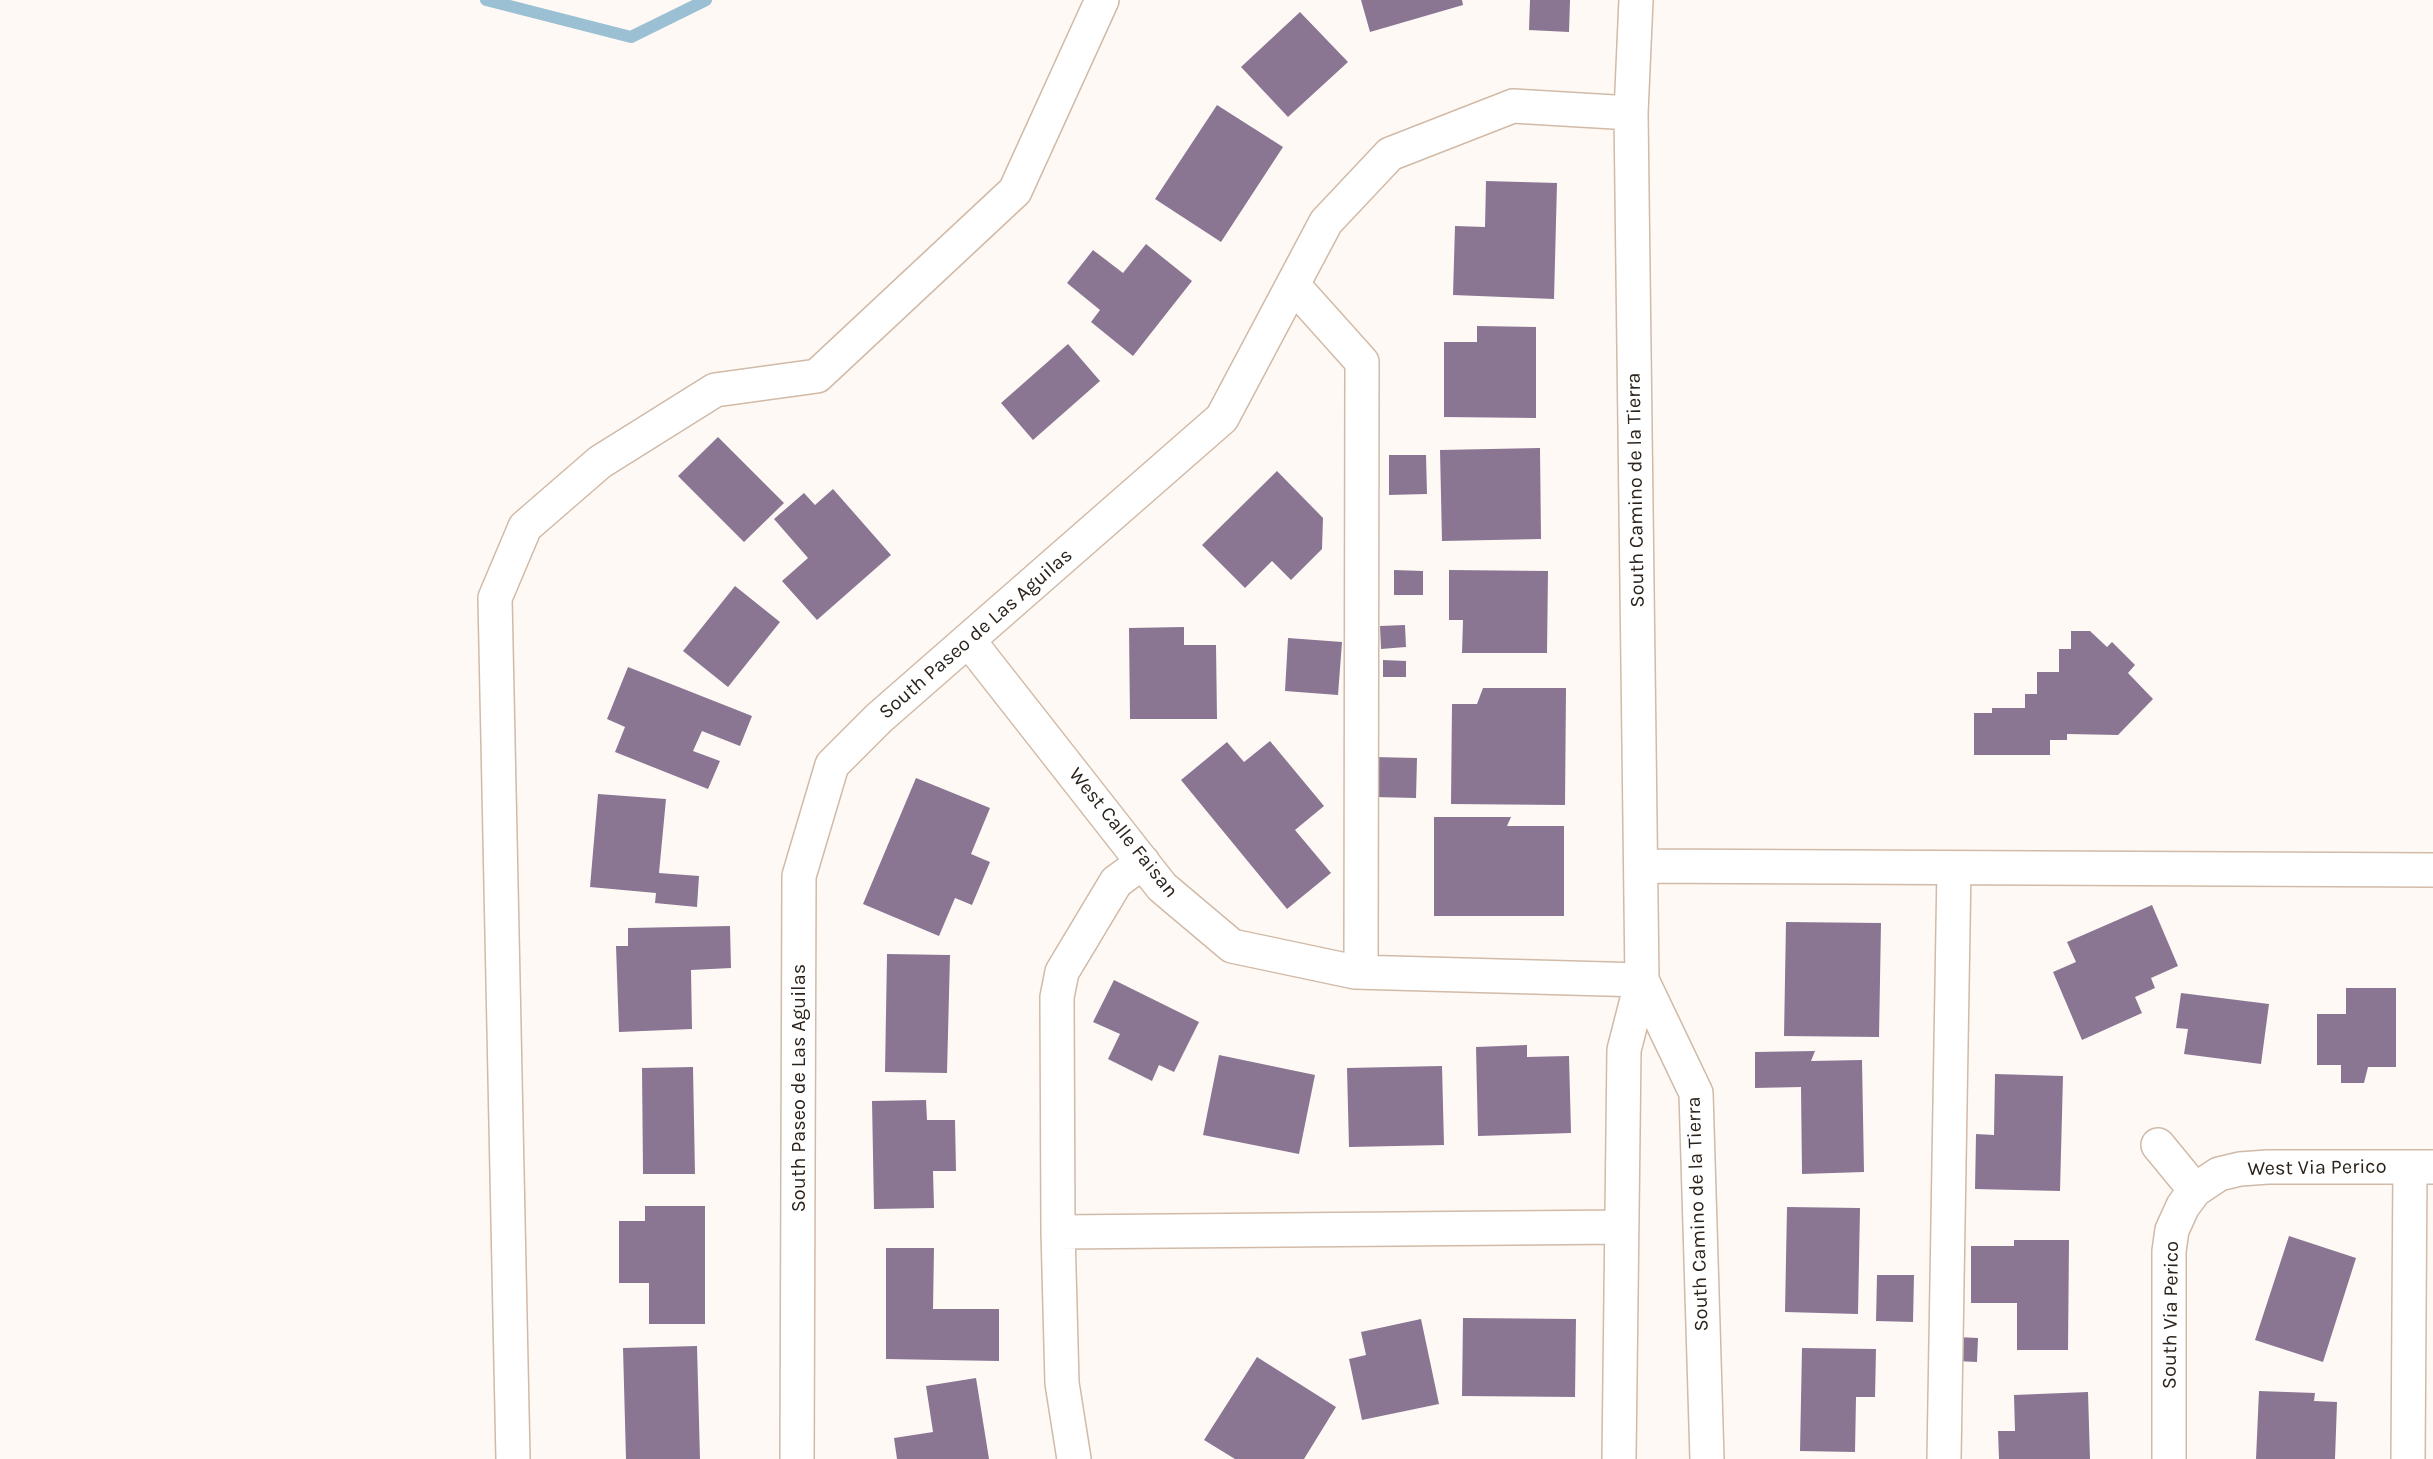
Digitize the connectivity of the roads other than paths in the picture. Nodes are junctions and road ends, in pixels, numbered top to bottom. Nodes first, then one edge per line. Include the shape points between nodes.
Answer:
1 (1102, 0) edge
2 (1636, 0) edge
3 (1631, 113) junction
4 (1293, 285) junction
5 (969, 641) junction
6 (1143, 862) junction
7 (1641, 866) junction
8 (1954, 868) junction
9 (2433, 870) edge
10 (1361, 972) junction
11 (1642, 980) junction
12 (2158, 1146) dead end
13 (2421, 1167) edge
14 (2199, 1186) junction
15 (1622, 1227) junction
16 (1058, 1232) junction
17 (513, 1459) edge
18 (797, 1459) edge
19 (1074, 1459) edge
20 (1619, 1459) edge
21 (1707, 1459) edge
22 (1944, 1459) edge
23 (2169, 1459) edge
24 (2408, 1459) edge

1 - 17 street via 1015,191 817,376 715,390 600,462 525,527 495,598
2 - 3 street, South Camino de la Tierra
3 - 4 street, South Paseo de Las Aguilas via 1514,106 1390,154 1326,222
3 - 7 street, South Camino de la Tierra
4 - 5 street, South Paseo de Las Aguilas via 1222,418
4 - 10 street via 1362,362
5 - 6 street, West Calle Faisan
5 - 18 street, South Paseo de Las Aguilas via 879,718 832,765 800,876
6 - 10 street, West Calle Faisan via 1162,887 1232,946
6 - 16 street via 1116,882 1062,972 1057,997
7 - 8 street
7 - 11 street, South Camino de la Tierra
8 - 9 street
8 - 22 street
10 - 11 street, West Calle Faisan
11 - 15 street, South Camino de la Tierra via 1624,1050
11 - 21 street, South Camino de la Tierra via 1696,1094
12 - 14 street
13 - 14 street, West Via Perico via 2240,1169 2219,1174
13 - 24 street
14 - 23 street, South Via Perico via 2183,1206 2172,1230 2169,1251
15 - 16 street
15 - 20 street, South Camino de la Tierra
16 - 19 street via 1062,1383

